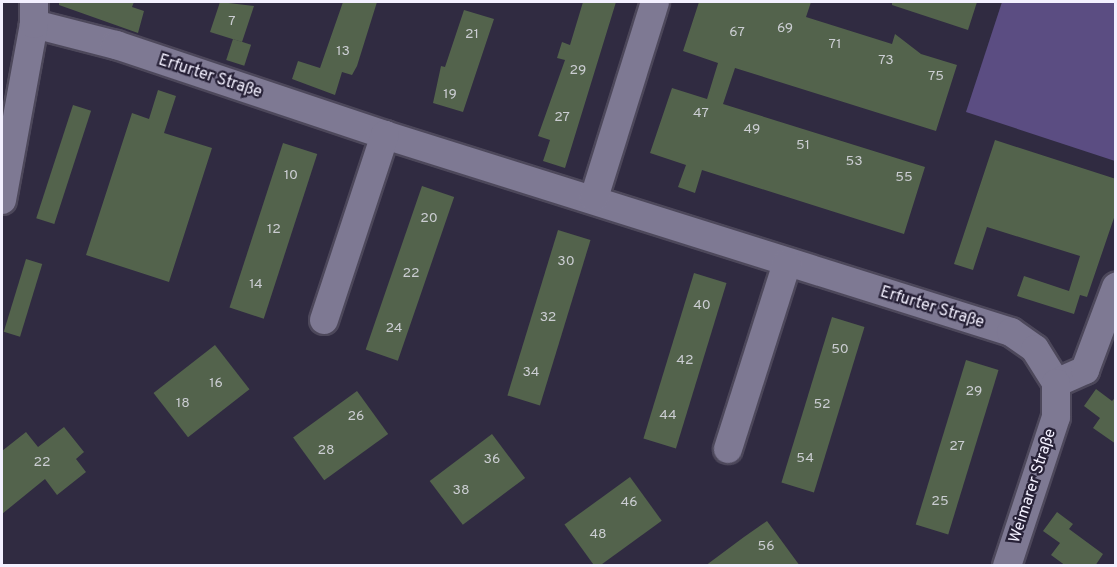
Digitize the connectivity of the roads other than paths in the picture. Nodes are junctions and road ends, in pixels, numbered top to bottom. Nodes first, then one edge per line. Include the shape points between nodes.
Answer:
1 (655, 2) edge
2 (34, 13) edge
3 (385, 135) junction
4 (594, 198) junction
5 (2, 200) edge
6 (787, 263) junction
7 (1116, 286) edge
8 (324, 320) dead end
9 (1056, 383) junction
10 (728, 450) dead end
11 (1007, 566) edge

1 - 4 street
2 - 3 street, Erfurter Straße via 116,45
2 - 5 street
3 - 4 street, Erfurter Straße
3 - 8 street
4 - 6 street, Erfurter Straße
6 - 9 street, Erfurter Straße via 1011,332 1035,349
6 - 10 street
7 - 9 street via 1085,370
9 - 11 street, Weimarer Straße via 1056,417

